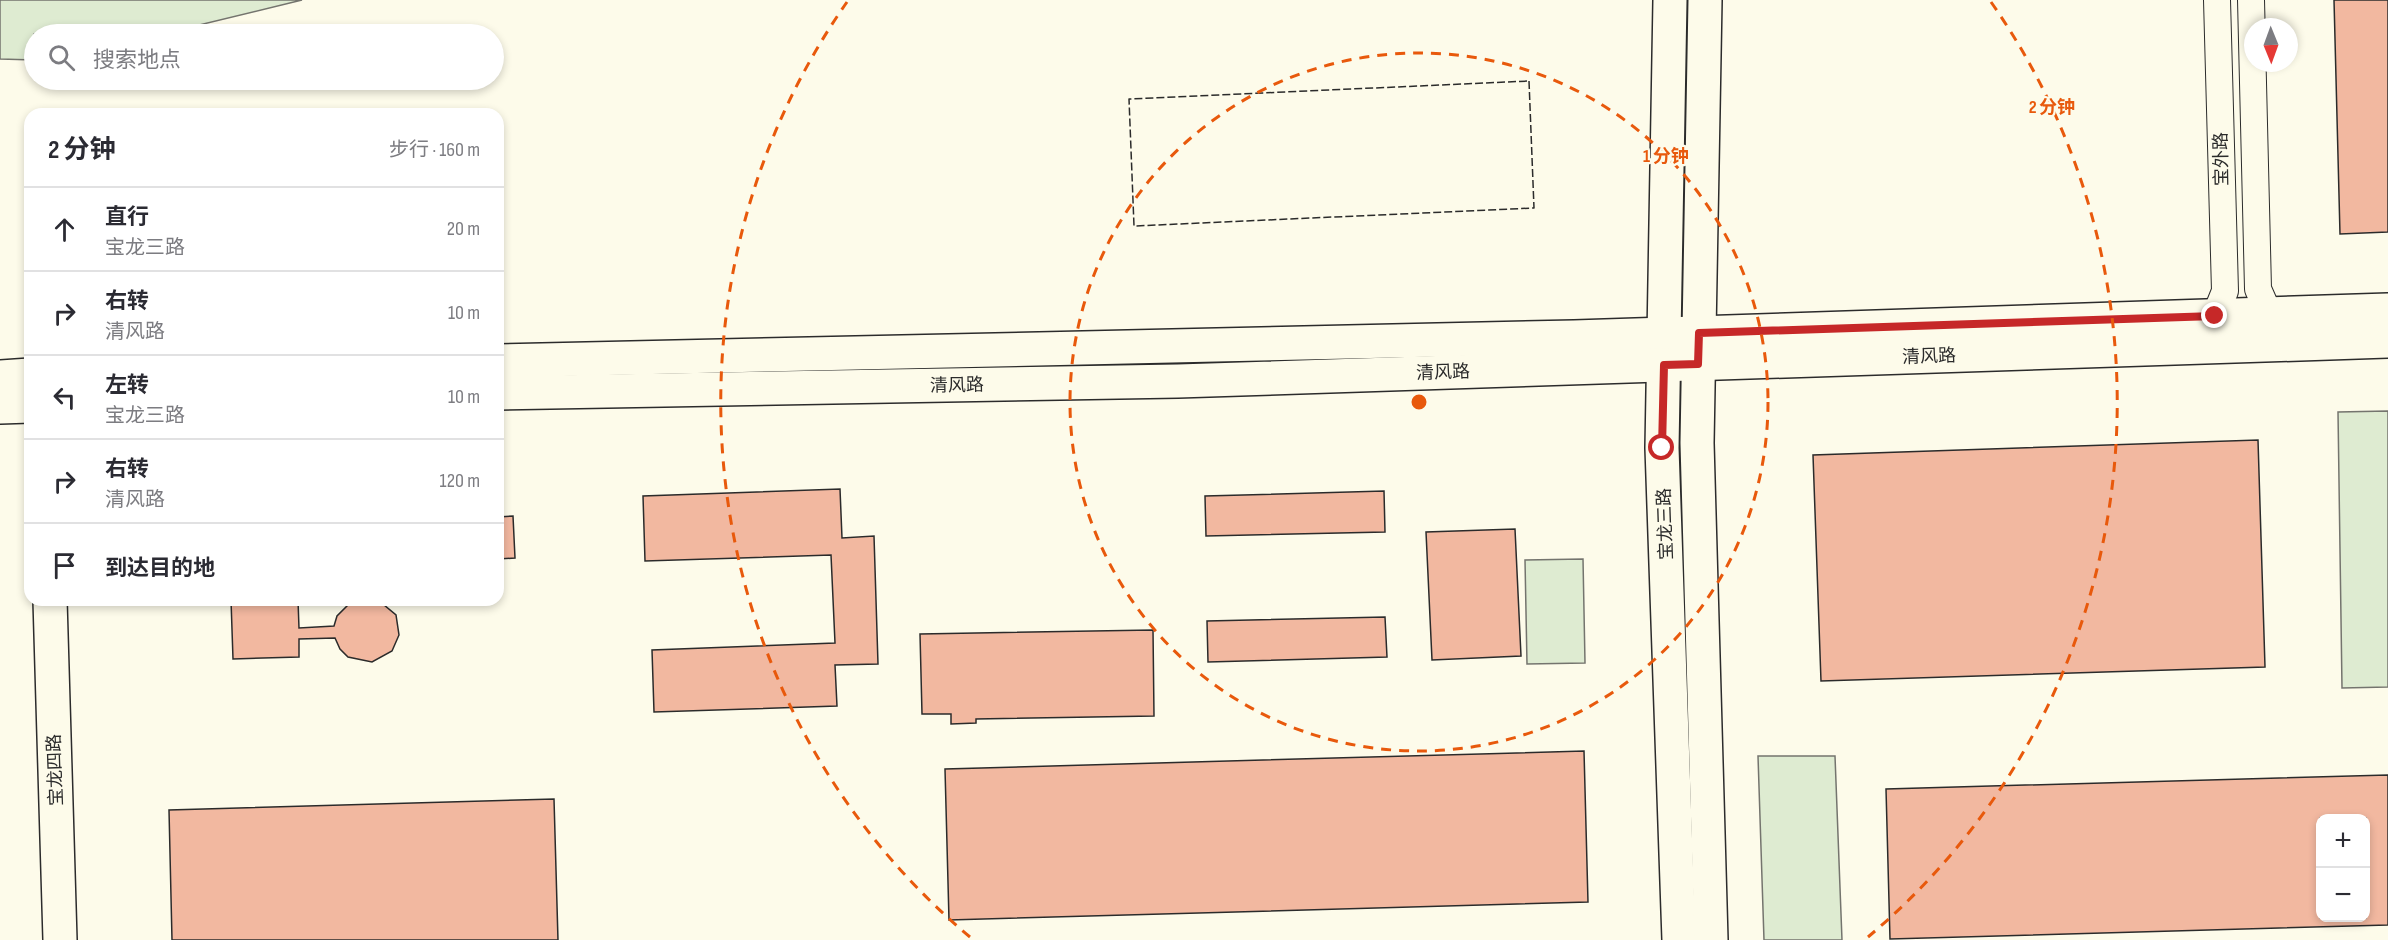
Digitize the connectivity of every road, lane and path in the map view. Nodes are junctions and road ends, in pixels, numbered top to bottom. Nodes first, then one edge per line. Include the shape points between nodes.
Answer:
1 (1670, 0) edge
2 (1705, 0) edge
3 (2217, 0) edge
4 (2250, 0) edge
5 (2388, 310) edge
6 (2269, 314) junction
7 (2215, 316) junction
8 (2388, 341) edge
9 (1699, 348) junction
10 (1664, 349) junction
11 (504, 361) edge
12 (24, 375) edge
13 (0, 377) edge
14 (504, 393) edge
15 (24, 405) edge
16 (0, 407) edge
17 (50, 606) edge
18 (60, 940) edge
19 (1678, 940) edge
20 (1711, 940) edge

1 - 10 street, 宝龙三路
2 - 9 street, 宝龙三路
3 - 7 street, 宝外路 via 2225,291
4 - 6 street, 宝外路 via 2258,289
5 - 6 street, 清风路
6 - 7 street, 清风路
7 - 9 street, 清风路
8 - 9 street, 清风路
9 - 10 street, 清风路
9 - 20 street, 宝龙三路 via 1697,444
10 - 11 street, 清风路
10 - 14 street, 清风路 via 1178,381
10 - 19 street, 宝龙三路 via 1663,460
12 - 13 street
15 - 16 street
17 - 18 street, 宝龙四路

